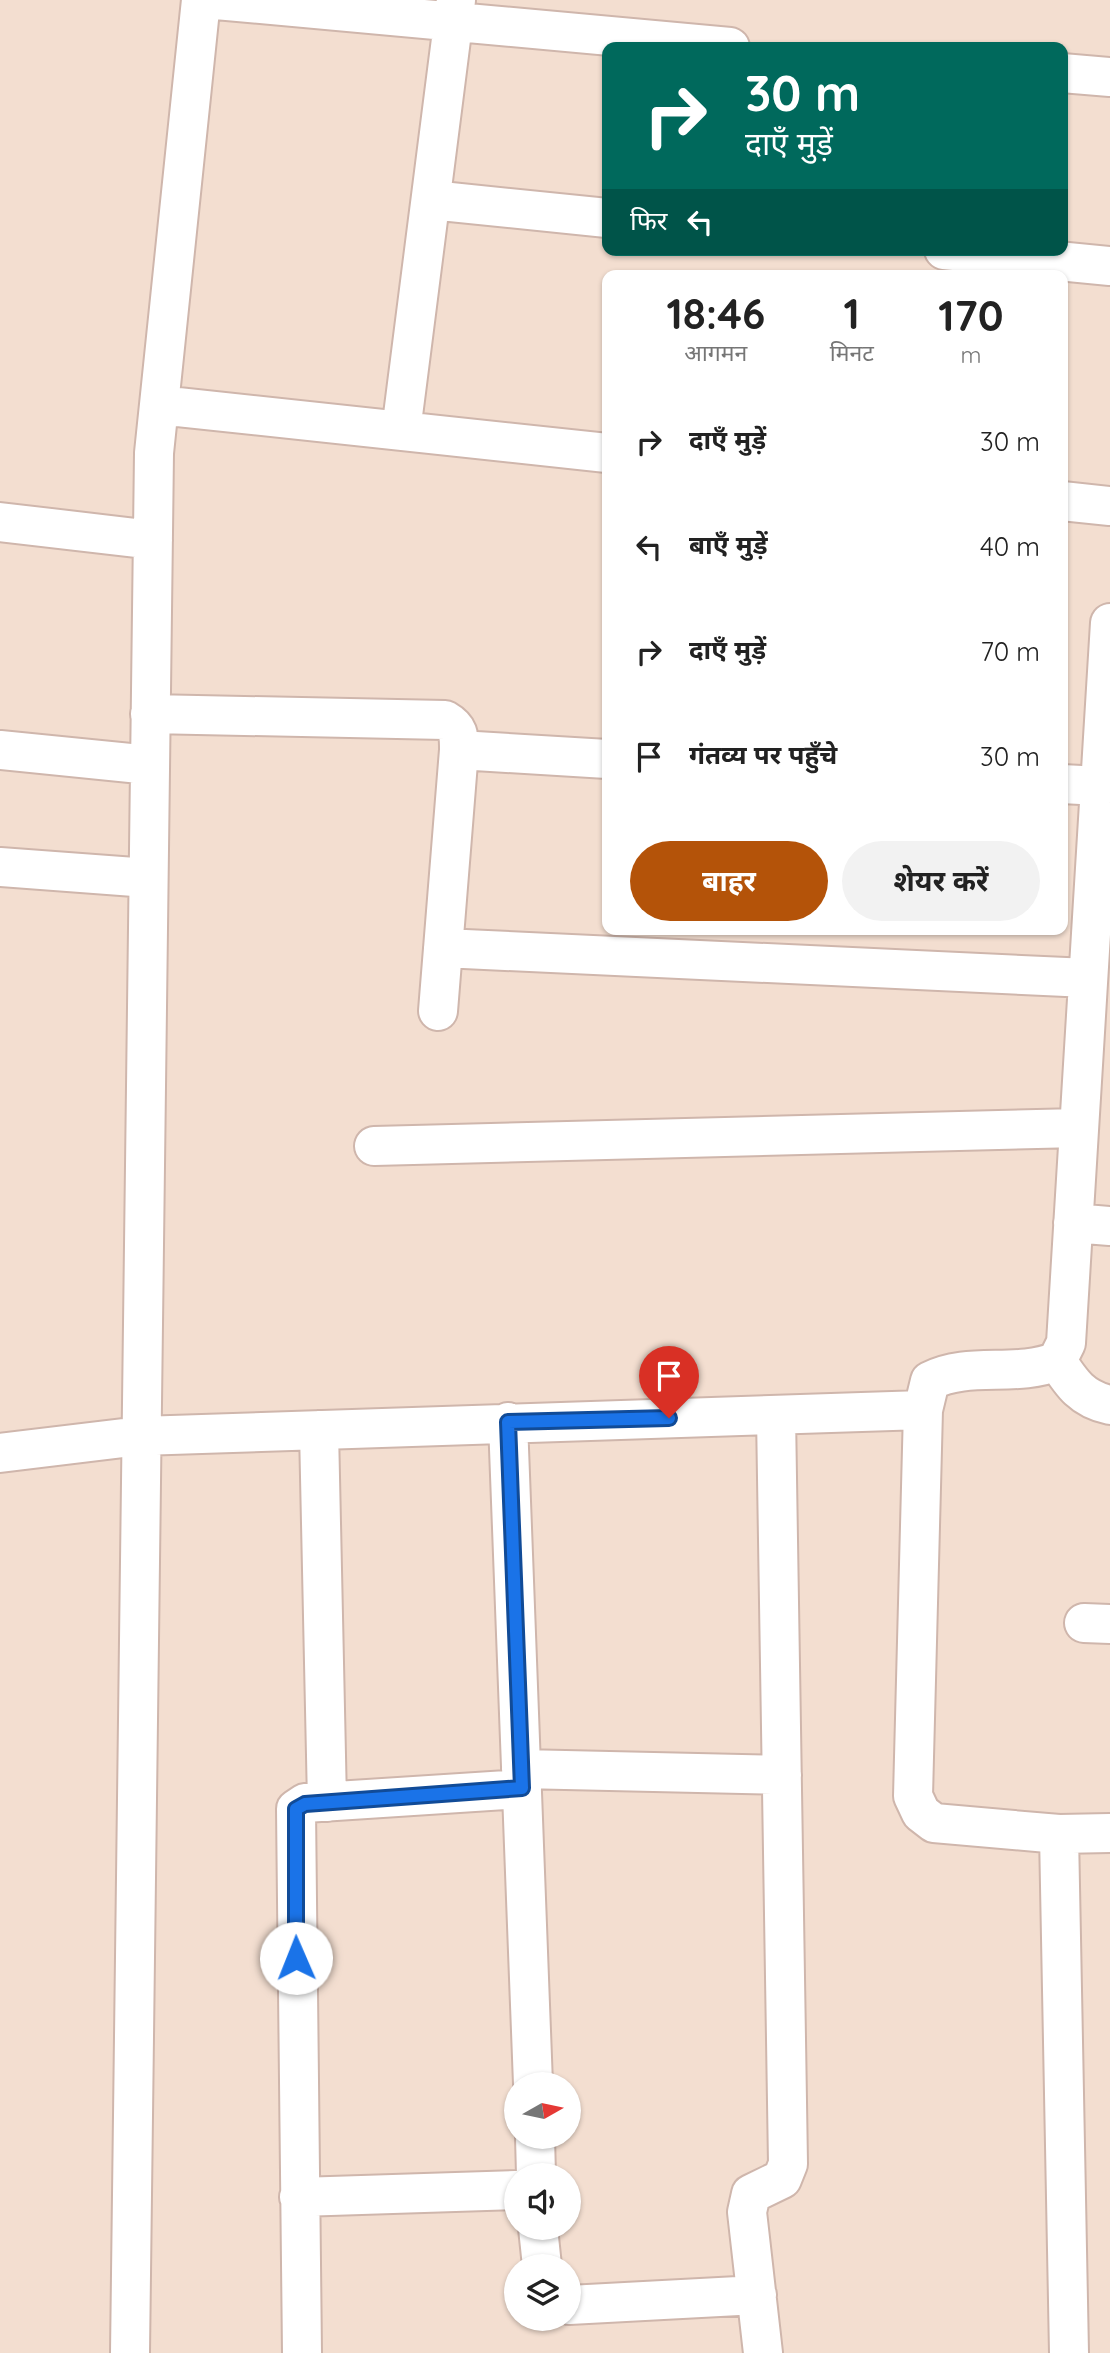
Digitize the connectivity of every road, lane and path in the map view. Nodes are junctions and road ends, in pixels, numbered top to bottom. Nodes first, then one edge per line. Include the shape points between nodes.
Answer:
1 (201, 0) edge
2 (216, 0) edge
3 (454, 11) edge
4 (692, 42) edge
5 (1068, 74) edge
6 (1110, 77) edge
7 (430, 201) junction
8 (602, 218) edge
9 (1006, 256) edge
10 (1110, 266) edge
11 (159, 405) junction
12 (401, 431) junction
13 (602, 452) edge
14 (1068, 502) edge
15 (1110, 506) edge
16 (0, 522) edge
17 (153, 540) junction
18 (1110, 623) edge
19 (150, 714) junction
20 (0, 750) edge
21 (459, 750) junction
22 (602, 759) edge
23 (150, 765) junction
24 (1068, 784) edge
25 (1100, 786) junction
26 (0, 867) edge
27 (148, 878) junction
28 (1101, 905) edge
29 (443, 948) junction
30 (1088, 978) junction
31 (438, 1011) dead end
32 (1096, 1087) edge
33 (1079, 1128) junction
34 (374, 1146) dead end
35 (1073, 1223) junction
36 (1110, 1226) edge
37 (1057, 1361) junction
38 (1110, 1405) edge
39 (923, 1410) junction
40 (776, 1415) junction
41 (508, 1422) junction
42 (319, 1430) junction
43 (140, 1436) junction
44 (0, 1453) edge
45 (782, 1774) junction
46 (521, 1779) junction
47 (327, 1802) junction
48 (1110, 1833) edge
49 (1059, 1834) junction
50 (533, 2072) edge
51 (504, 2190) edge
52 (299, 2197) junction
53 (757, 2295) junction
54 (581, 2304) edge
55 (130, 2353) edge
56 (302, 2353) edge
57 (763, 2353) edge
58 (1069, 2353) edge

1 - 11 street
2 - 3 street
3 - 4 street
3 - 7 street
5 - 6 street
7 - 8 street
7 - 12 street
9 - 10 street
11 - 12 street
11 - 17 street
12 - 13 street
14 - 15 street
16 - 17 street
17 - 19 street
18 - 25 street
19 - 21 street via 445,720 459,733
19 - 23 street
20 - 23 street
21 - 22 street
21 - 29 street
23 - 27 street
24 - 25 street
25 - 28 street
26 - 27 street
27 - 43 street
28 - 30 street
29 - 30 street
29 - 31 street
30 - 32 street
32 - 33 street
33 - 34 street
33 - 35 street
35 - 36 street
35 - 37 street via 1066,1343
37 - 38 street via 1076,1390 1092,1401
37 - 39 street via 1041,1367 948,1372 930,1381
39 - 40 street
39 - 49 street via 913,1796 921,1813 934,1823
40 - 41 street
40 - 45 street
41 - 42 street
41 - 46 street
42 - 43 street
42 - 47 street
43 - 44 street
43 - 55 street
45 - 46 street
45 - 53 street via 788,2164 782,2179 751,2194 747,2212
46 - 47 street
46 - 50 street
47 - 52 street via 305,1804 296,1809 295,1817
48 - 49 street
49 - 58 street
51 - 52 street
52 - 56 street
53 - 54 street
53 - 57 street

